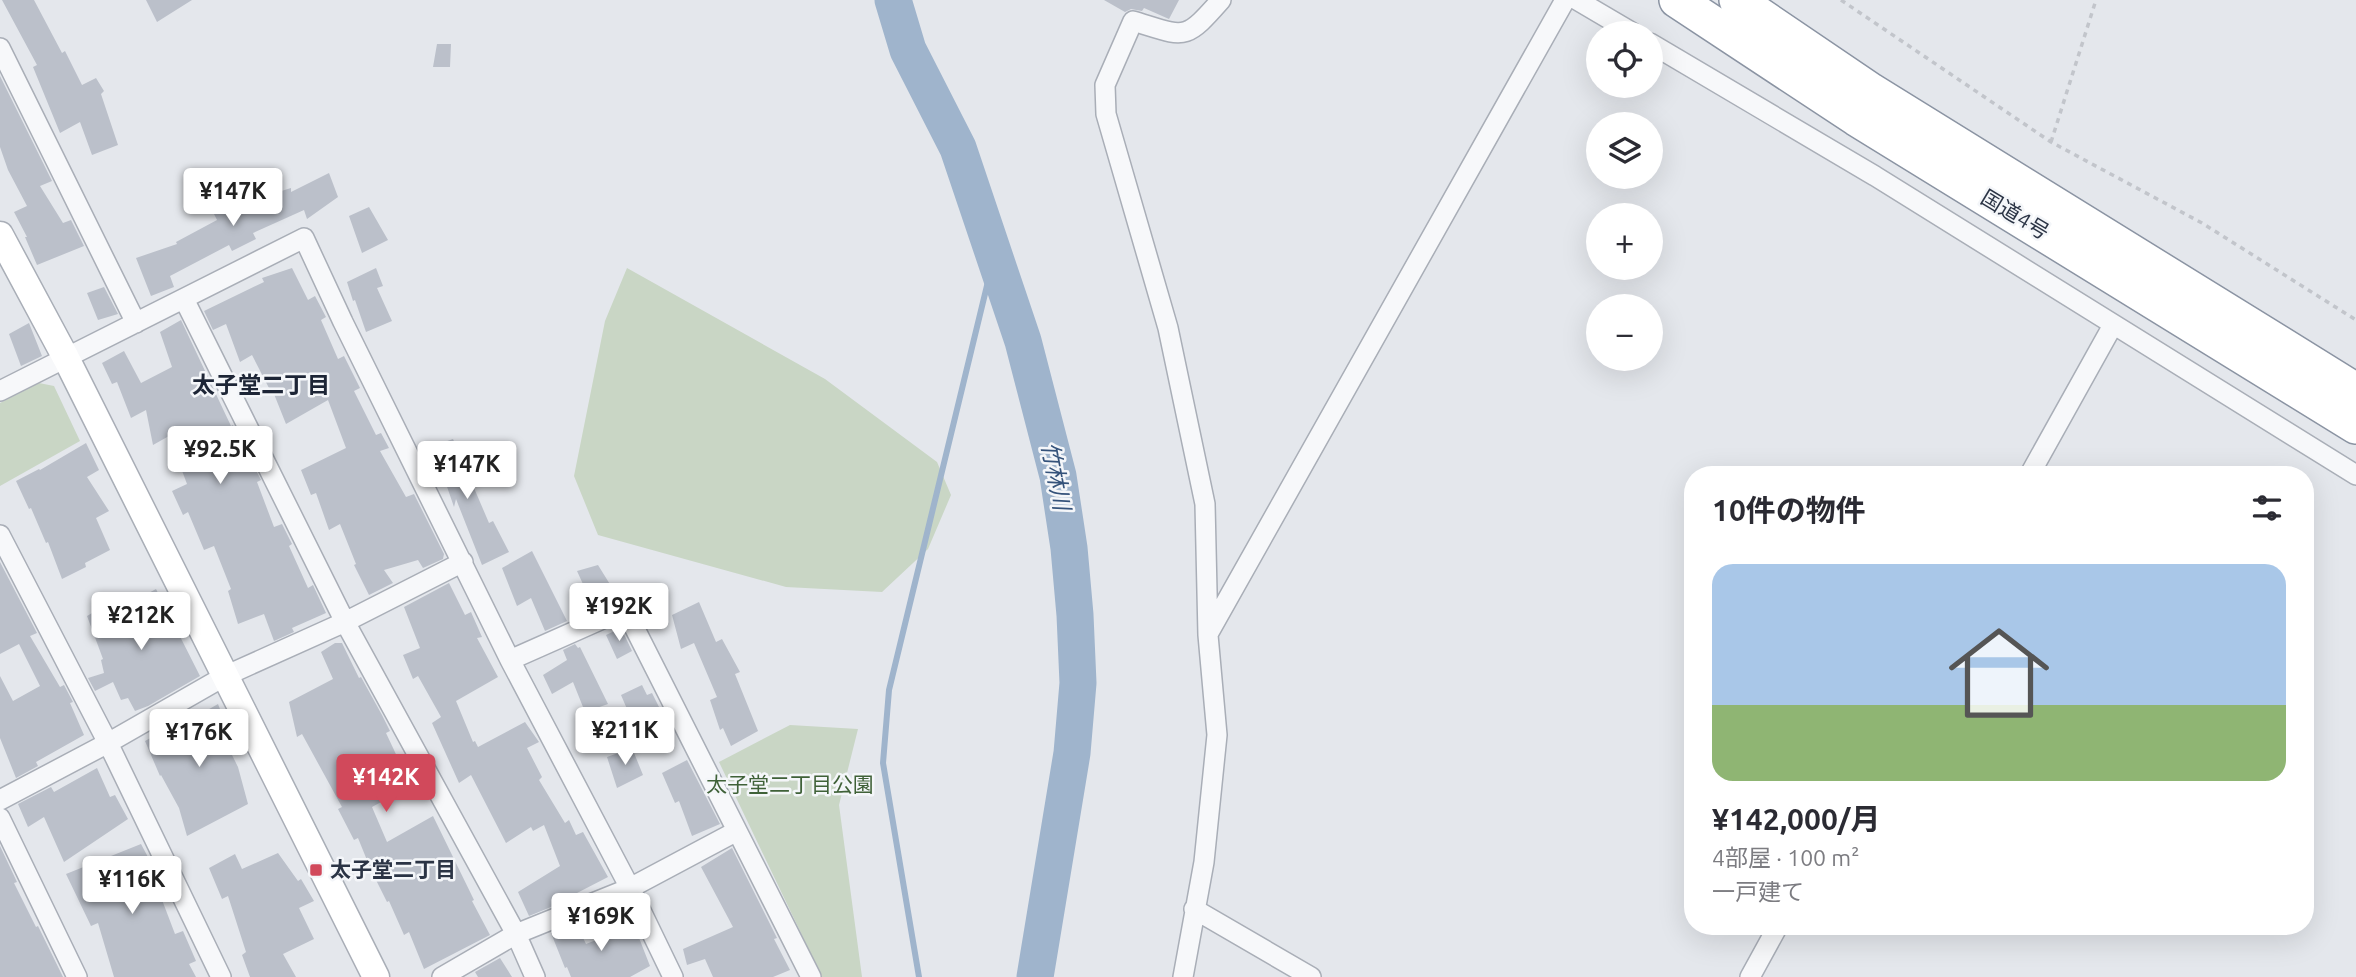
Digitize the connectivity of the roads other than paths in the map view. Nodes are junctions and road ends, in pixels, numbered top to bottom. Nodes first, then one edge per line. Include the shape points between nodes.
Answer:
1 (1221, 0) edge
2 (1564, 0) edge
3 (1577, 0) edge
4 (1676, 0) edge
5 (1737, 0) edge
6 (1613, 21) edge
7 (0, 48) edge
8 (1663, 51) edge
9 (0, 235) edge
10 (184, 299) junction
11 (136, 323) junction
12 (2113, 325) junction
13 (66, 358) junction
14 (0, 391) edge
15 (2356, 391) edge
16 (2356, 426) edge
17 (2034, 466) edge
18 (2356, 475) edge
19 (0, 536) edge
20 (463, 562) junction
21 (345, 622) junction
22 (1208, 635) junction
23 (510, 660) junction
24 (225, 676) junction
25 (108, 743) junction
26 (0, 800) edge
27 (0, 818) edge
28 (737, 831) junction
29 (630, 888) junction
30 (1194, 909) junction
31 (516, 934) junction
32 (1773, 935) edge
33 (77, 977) edge
34 (220, 977) edge
35 (376, 977) edge
36 (442, 977) edge
37 (535, 977) edge
38 (673, 977) edge
39 (811, 977) edge
40 (1183, 977) edge
41 (1311, 977) edge
42 (1749, 977) edge

1 - 22 street via 1197,27 1185,33 1133,21 1105,85 1106,114 1168,328 1205,504
2 - 22 street
3 - 6 street
4 - 16 highway, 国道4号 via 1846,111
5 - 15 highway, 国道4号 via 1871,91
7 - 11 street
8 - 12 street
9 - 13 street
10 - 11 street
10 - 20 street via 304,238
10 - 21 street
11 - 13 street
12 - 17 street
12 - 18 street
13 - 14 street
13 - 24 street
19 - 25 street
20 - 21 street
20 - 23 street
21 - 24 street
21 - 31 street
22 - 30 street via 1217,735 1204,862
23 - 28 street via 625,609
23 - 29 street
24 - 25 street
24 - 35 street
25 - 26 street
25 - 34 street
27 - 33 street
28 - 29 street
28 - 39 street
29 - 31 street
29 - 38 street
30 - 40 street
30 - 41 street
31 - 36 street
31 - 37 street
32 - 42 street

